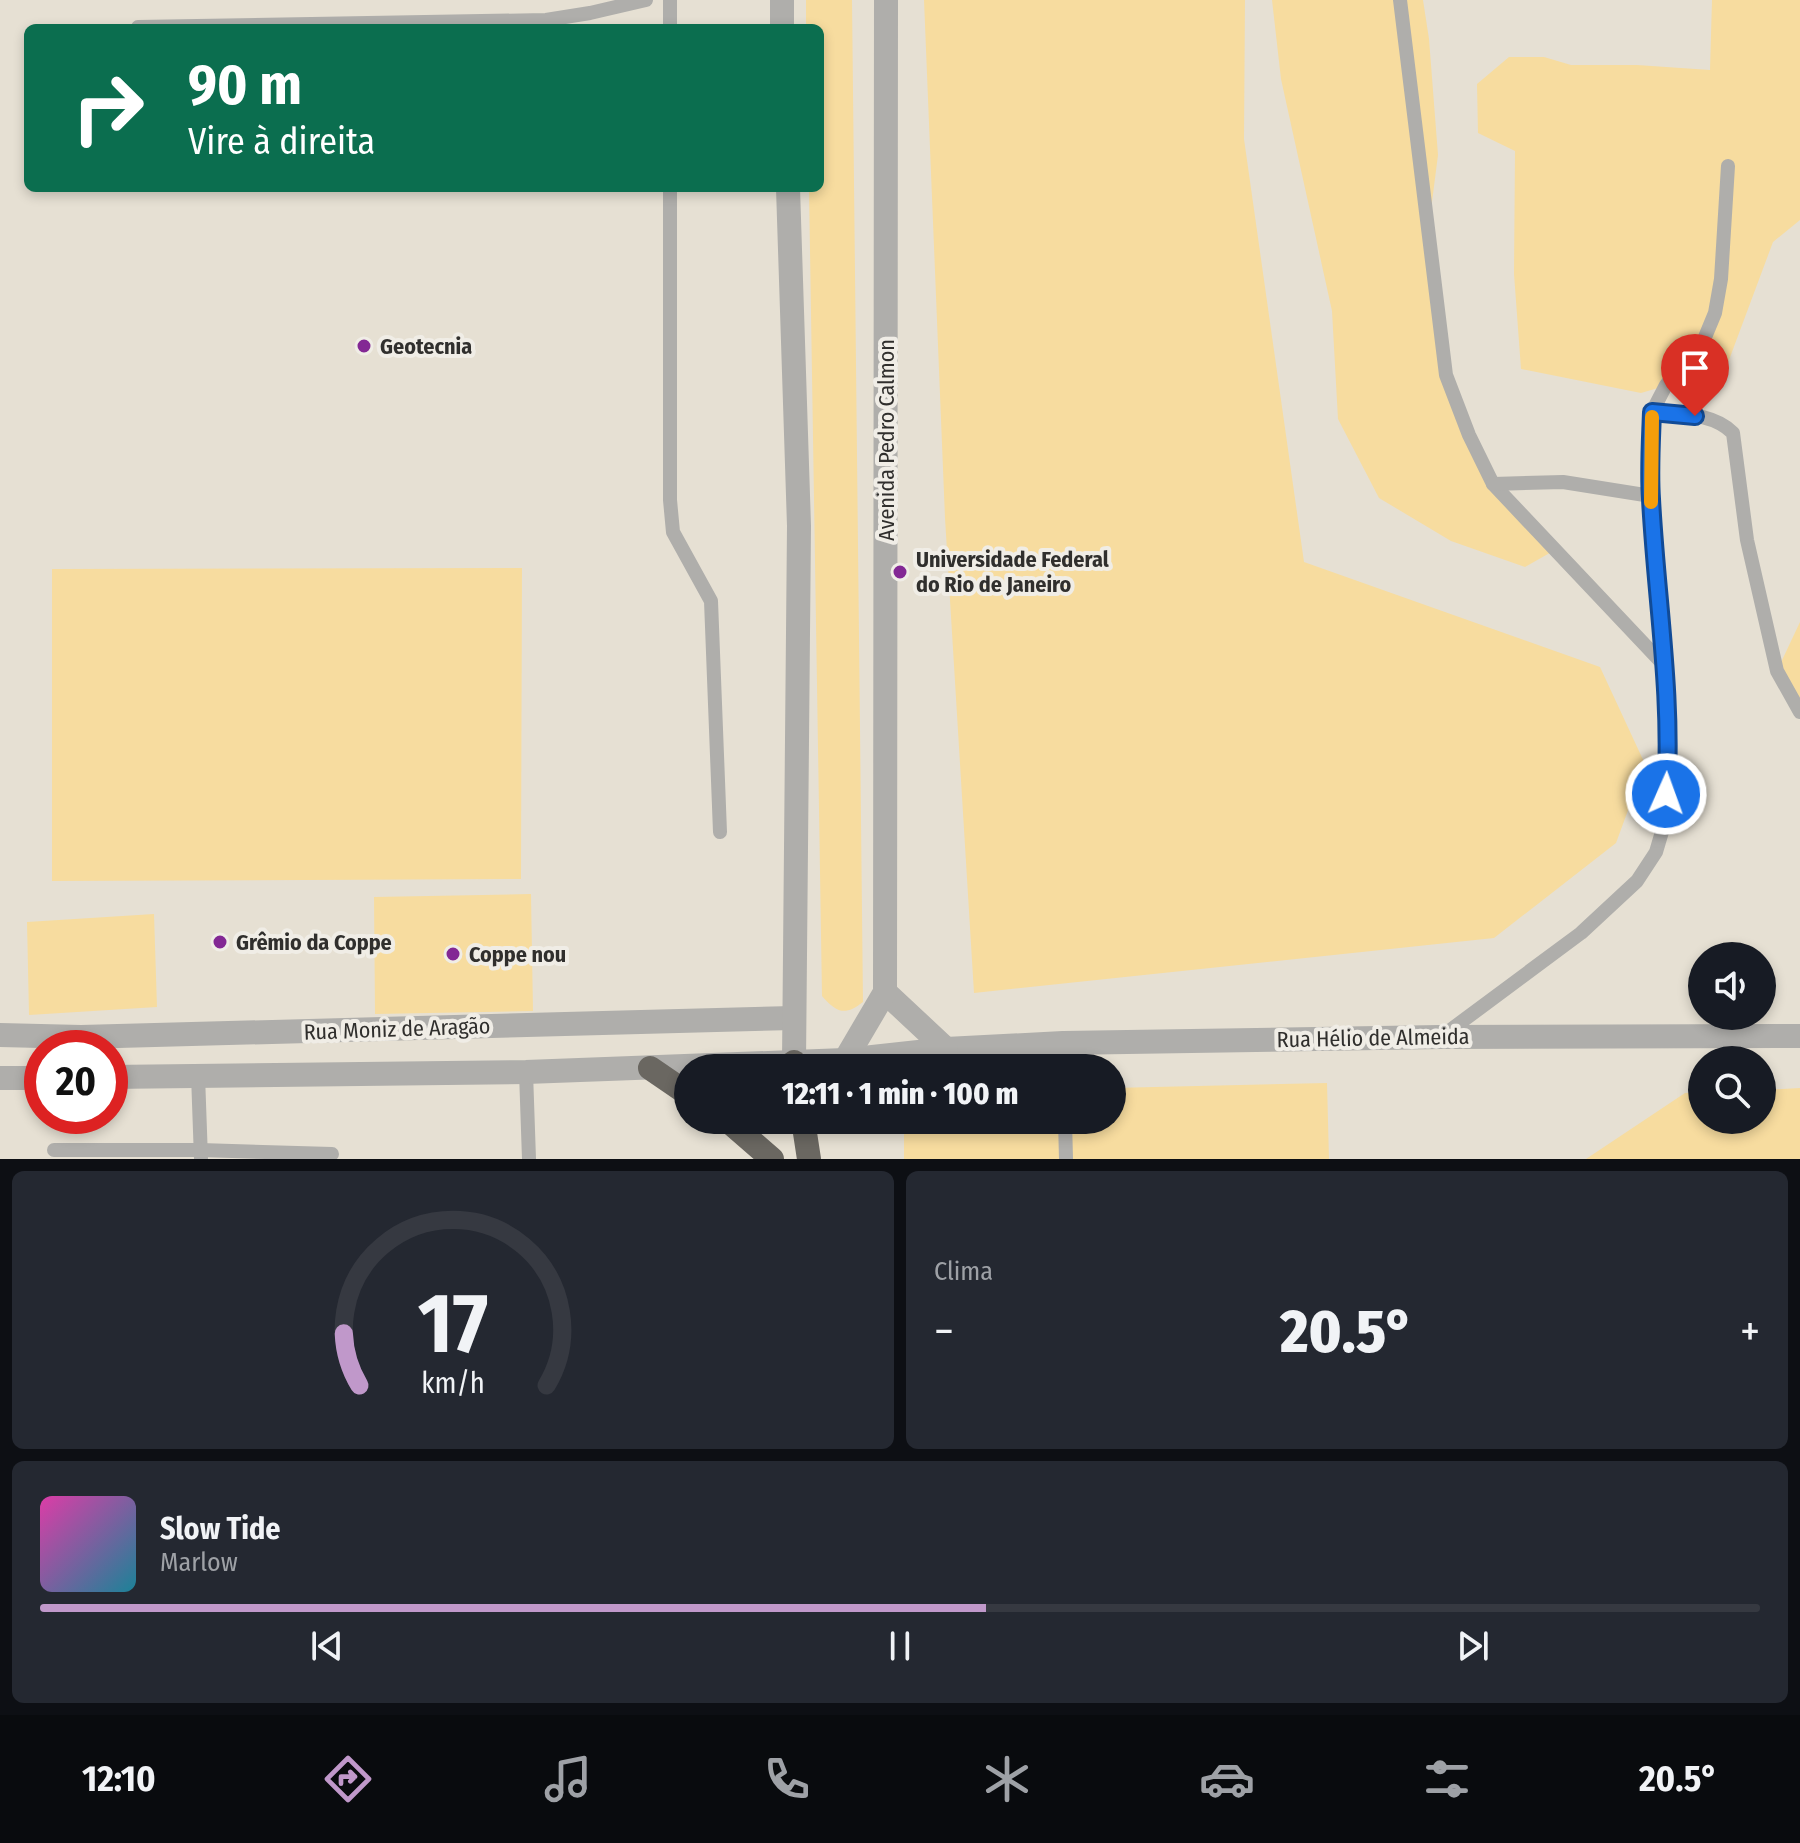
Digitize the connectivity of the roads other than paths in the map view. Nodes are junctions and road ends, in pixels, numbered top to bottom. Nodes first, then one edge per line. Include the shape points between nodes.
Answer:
1 (646, 0) edge
2 (670, 0) edge
3 (782, 0) edge
4 (886, 0) edge
5 (1400, 0) edge
6 (313, 24) edge
7 (670, 24) edge
8 (782, 24) edge
9 (1728, 166) dead end
10 (670, 192) edge
11 (788, 192) edge
12 (1652, 412) junction
13 (1493, 484) junction
14 (1651, 496) junction
15 (1663, 664) junction
16 (1800, 712) edge
17 (720, 832) dead end
18 (885, 992) junction
19 (793, 1018) junction
20 (0, 1035) edge
21 (1800, 1036) edge
22 (1440, 1037) junction
23 (1063, 1043) junction
24 (946, 1049) junction
25 (795, 1054) edge
26 (849, 1054) edge
27 (900, 1054) edge
28 (1063, 1054) edge
29 (650, 1068) junction
30 (674, 1068) edge
31 (526, 1072) junction
32 (198, 1075) junction
33 (128, 1077) edge
34 (0, 1078) edge
35 (24, 1078) edge
36 (674, 1084) edge
37 (743, 1134) edge
38 (805, 1134) edge
39 (1065, 1134) edge
40 (54, 1150) dead end
41 (200, 1154) edge
42 (332, 1154) dead end
43 (529, 1159) edge
44 (772, 1159) edge
45 (809, 1159) edge
46 (1066, 1159) edge

1 - 6 lane via 546,20
2 - 7 lane
3 - 8 street
4 - 18 street, Avenida Pedro Calmon
5 - 13 lane via 1446,375
9 - 12 lane via 1715,313 1703,342 1666,385
10 - 17 lane via 670,500 673,532 711,601
11 - 19 street via 799,526
12 - 14 lane
12 - 16 lane via 1710,418 1733,433 1747,540 1777,671
13 - 14 lane via 1563,482
13 - 15 lane
14 - 15 lane
15 - 22 lane via 1669,764 1664,825 1650,865 1581,933
18 - 24 street
18 - 26 street
19 - 20 street, Rua Moniz de Aragão
19 - 25 street
21 - 22 street, Rua Hélio de Almeida
22 - 23 street, Rua Hélio de Almeida
23 - 24 street, Rua Hélio de Almeida
23 - 28 lane
24 - 27 street, Rua Hélio de Almeida
29 - 30 street, Rua Moniz de Aragão
29 - 31 street, Rua Moniz de Aragão
29 - 36 highway
31 - 32 street, Rua Moniz de Aragão
31 - 43 lane
32 - 33 street, Rua Moniz de Aragão
32 - 41 lane
34 - 35 street
37 - 44 highway
38 - 45 highway
39 - 46 lane
40 - 41 lane
41 - 42 lane

